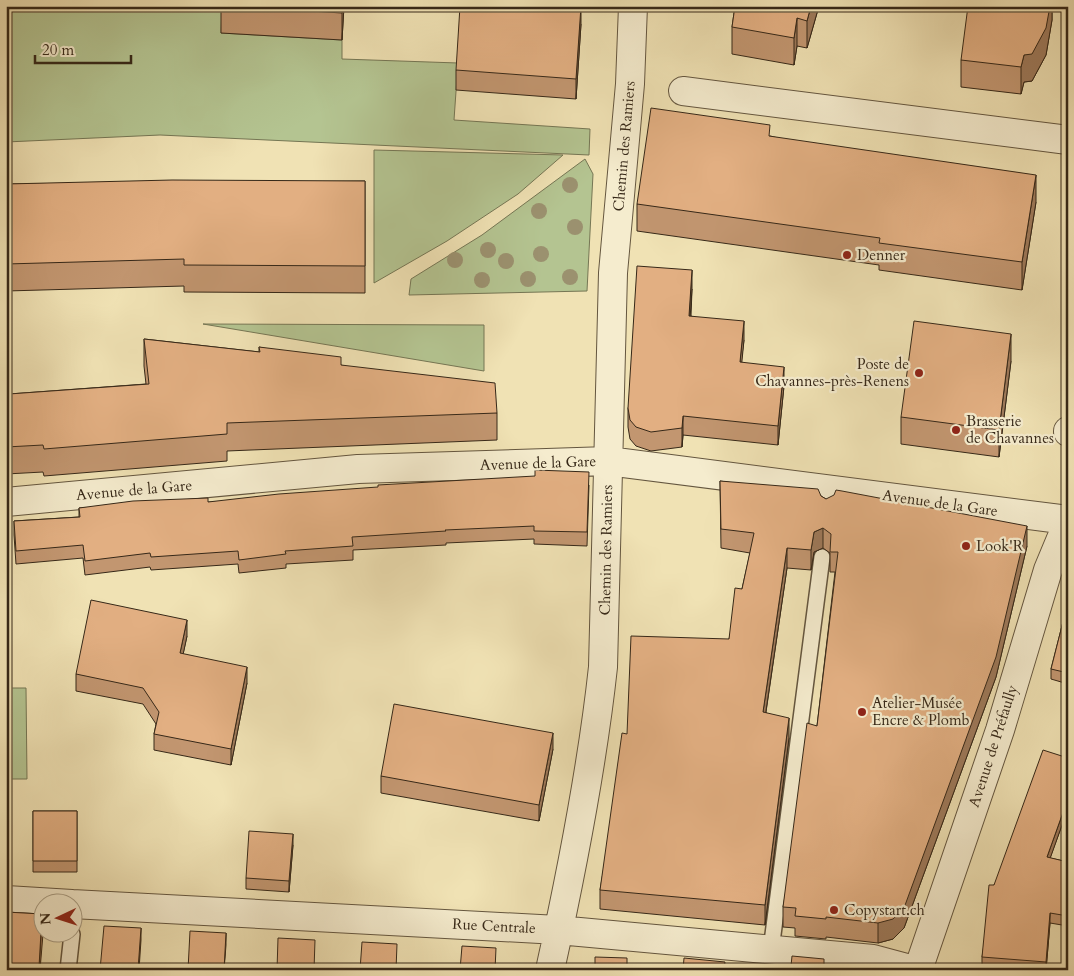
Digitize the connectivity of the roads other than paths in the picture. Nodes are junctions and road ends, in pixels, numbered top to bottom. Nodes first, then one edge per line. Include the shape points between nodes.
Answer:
1 (633, 6) edge
2 (683, 91) dead end
3 (1068, 140) edge
4 (608, 462) junction
5 (6, 502) edge
6 (1068, 521) edge
7 (822, 557) edge
8 (6, 900) edge
9 (32, 903) edge
10 (82, 909) edge
11 (558, 930) junction
12 (71, 944) edge
13 (771, 950) junction
14 (68, 970) edge
15 (550, 970) edge
16 (916, 970) edge

1 - 4 street, Chemin des Ramiers via 630,84 613,273
2 - 3 street
4 - 5 street, Avenue de la Gare via 358,469
4 - 6 street, Avenue de la Gare via 829,495
4 - 11 street, Chemin des Ramiers via 603,667 599,705
6 - 16 street, Avenue de Préfaully via 1048,570 1000,730
7 - 13 lane
8 - 9 street, Rue Centrale
10 - 11 street, Rue Centrale
11 - 13 street, Rue Centrale
11 - 15 street, Chemin des Ramiers
12 - 14 lane
13 - 16 street, Rue Centrale via 873,959

